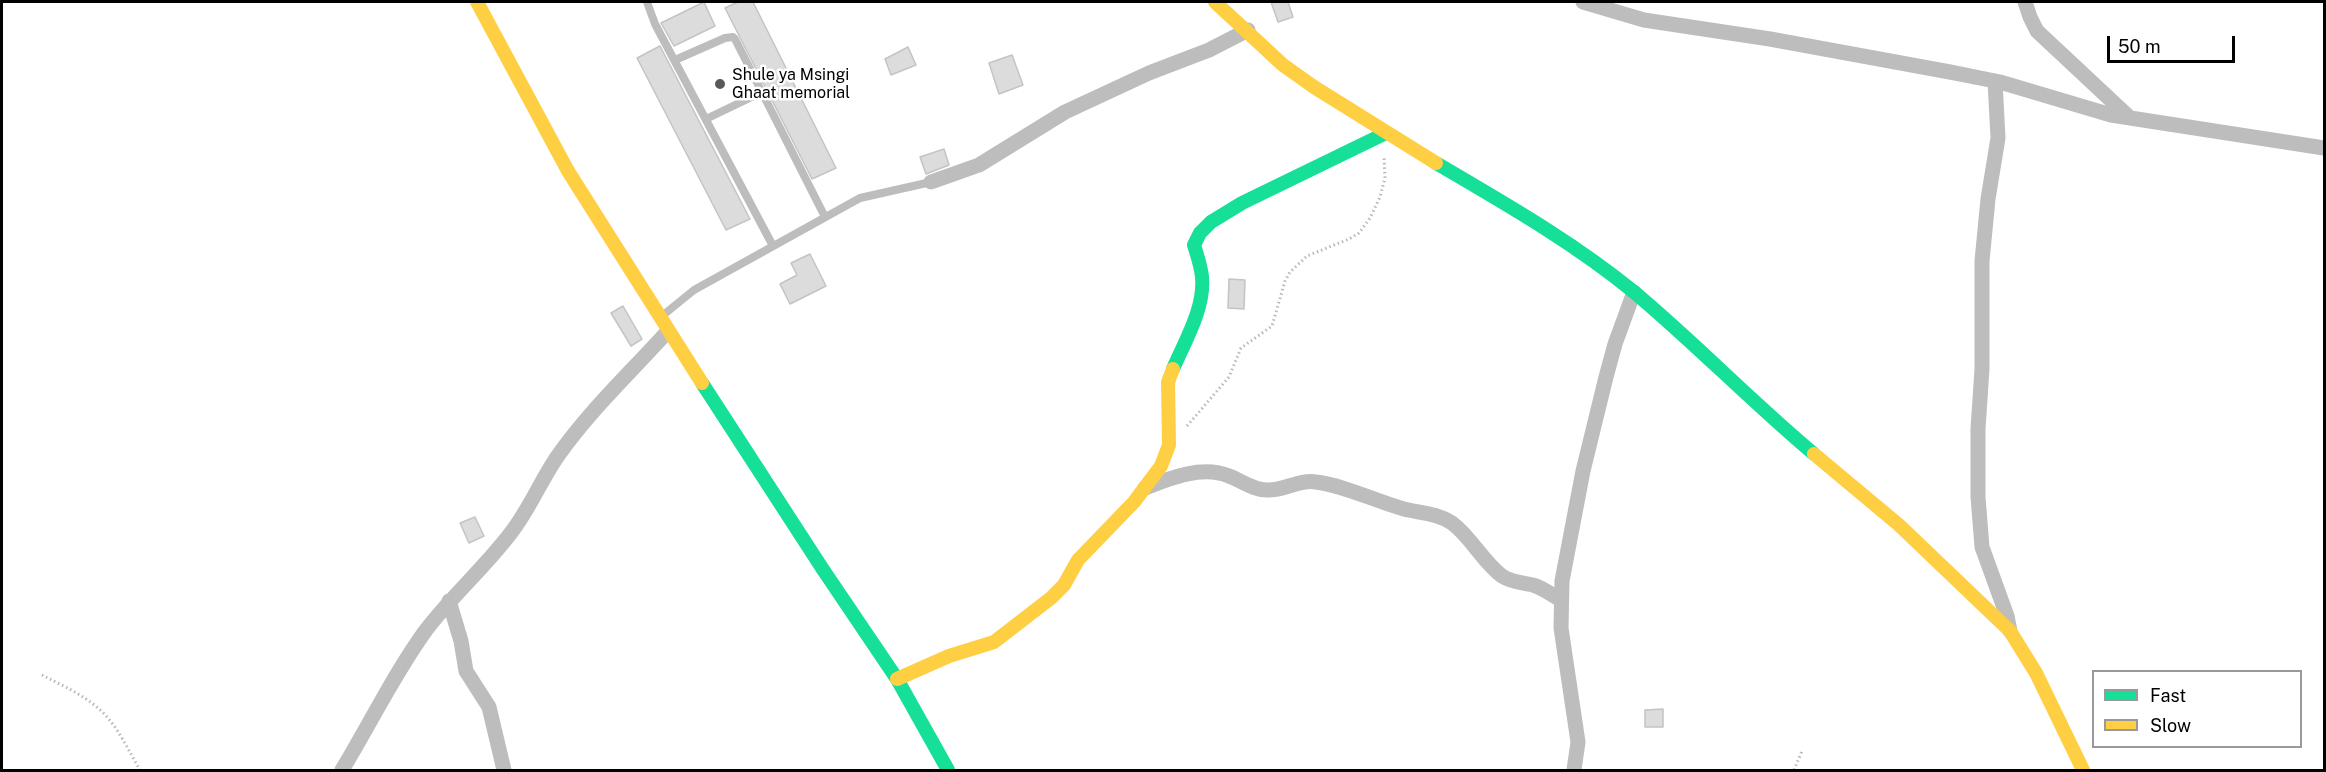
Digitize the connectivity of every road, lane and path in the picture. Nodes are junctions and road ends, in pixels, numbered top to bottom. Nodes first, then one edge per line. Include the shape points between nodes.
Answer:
1 (477, 2) edge
2 (647, 2) edge
3 (1215, 2) edge
4 (1583, 2) edge
5 (2025, 2) edge
6 (1248, 30) junction
7 (675, 60) junction
8 (1995, 81) junction
9 (762, 92) junction
10 (2129, 117) junction
11 (706, 119) junction
12 (1380, 136) junction
13 (2325, 148) edge
14 (932, 182) joint
15 (825, 217) junction
16 (773, 246) junction
17 (1634, 292) junction
18 (664, 324) junction
19 (1169, 445) junction
20 (1145, 488) junction
21 (1561, 600) junction
22 (449, 601) junction
23 (2010, 632) junction
24 (42, 675) dead end
25 (897, 679) junction
26 (1802, 751) dead end
27 (140, 771) edge
28 (342, 771) edge
29 (504, 771) edge
30 (948, 771) edge
31 (1574, 771) edge
32 (1794, 771) edge
33 (2084, 771) edge

1 - 18 street via 568,171
2 - 7 lane
3 - 6 street
4 - 8 street via 1644,20
5 - 10 street via 2037,31
6 - 12 street via 1283,65
6 - 14 street via 1065,112 979,165
7 - 9 lane via 733,37
7 - 11 lane
8 - 10 street
8 - 23 street via 1998,138 1982,261 1978,497 1982,547
9 - 11 lane
9 - 15 lane
10 - 13 street
11 - 16 lane
12 - 17 street via 1545,227
12 - 19 path via 1385,178 1370,218 1349,239 1307,256 1290,272 1272,326 1241,348 1228,377
12 - 19 street via 1242,203 1200,233 1194,245 1202,289 1168,382
14 - 15 lane via 860,198
15 - 16 lane
16 - 18 lane via 694,290
17 - 21 street via 1615,344 1583,471
17 - 23 street via 1776,422 1899,525
18 - 22 street via 556,458 510,535
18 - 25 street
19 - 20 street via 1161,466
20 - 21 street via 1199,472 1226,474 1266,490 1305,482 1335,487 1444,518 1505,578 1536,586
20 - 25 street via 1078,560 1064,585 994,642
21 - 31 street via 1561,628 1578,742
22 - 28 street via 398,672
22 - 29 street via 466,671 489,707
23 - 33 street via 2036,673
24 - 27 path via 100,709
25 - 30 street
26 - 32 path

